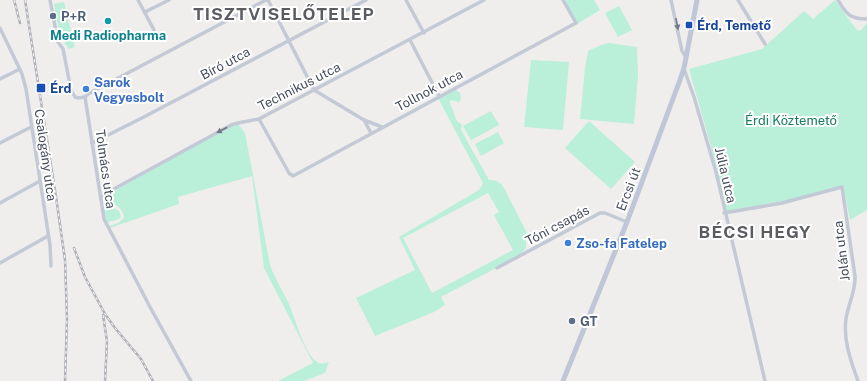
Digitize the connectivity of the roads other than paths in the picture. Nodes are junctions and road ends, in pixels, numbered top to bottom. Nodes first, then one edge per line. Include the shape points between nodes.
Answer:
1 (50, 0) edge
2 (138, 0) edge
3 (169, 0) edge
4 (267, 0) edge
5 (366, 0) edge
6 (406, 0) edge
7 (484, 0) edge
8 (563, 0) edge
9 (671, 0) edge
10 (697, 0) edge
11 (738, 0) edge
12 (838, 0) edge
13 (144, 12) junction
14 (867, 20) edge
15 (0, 28) edge
16 (154, 30) dead end
17 (424, 33) junction
18 (288, 40) junction
19 (410, 40) junction
20 (765, 44) dead end
21 (686, 57) junction
22 (684, 68) junction
23 (20, 69) junction
24 (0, 79) edge
25 (314, 90) junction
26 (438, 96) junction
27 (85, 97) junction
28 (259, 119) junction
29 (364, 120) junction
30 (31, 127) junction
31 (382, 127) junction
32 (371, 134) junction
33 (0, 143) edge
34 (92, 143) junction
35 (40, 182) junction
36 (101, 196) junction
37 (0, 203) edge
38 (724, 213) junction
39 (627, 222) junction
40 (48, 236) junction
41 (0, 263) edge
42 (51, 266) dead end
43 (497, 268) dead end
44 (191, 381) edge
45 (563, 381) edge
46 (765, 381) edge
47 (858, 381) edge

1 - 27 street via 71,90 75,97
2 - 13 street
3 - 13 street
4 - 18 street
4 - 27 street
5 - 18 street, Bíró utca
6 - 17 street
7 - 17 street, Technikus utca
8 - 26 street, Tollnok utca via 576,23
9 -> 21 street
10 - 21 main road, Ercsi út
11 - 20 street
12 - 14 street via 849,16
13 - 16 street
15 - 23 street, Csalogány utca
17 - 19 street, Technikus utca
18 - 25 street
18 - 34 street, Bíró utca
19 - 25 street, Technikus utca
19 - 26 street
21 - 22 main road, Ercsi út
22 - 38 street, Júlia utca via 707,138
22 - 39 main road, Ercsi út
23 - 24 street
23 - 30 street, Csalogány utca via 26,89
25 - 28 street, Technikus utca
25 - 29 street
26 - 31 street, Tollnok utca
27 - 34 street, Tolmács utca
28 - 32 street, Tollnok utca via 291,176
28 -> 36 street, Technikus utca via 231,125
29 - 31 street
29 - 32 street
30 - 33 street
30 - 35 street, Csalogány utca
31 - 32 street, Tollnok utca
34 - 36 street, Tolmács utca
35 - 37 street
35 - 40 street, Csalogány utca
36 - 44 street, Tolmács utca via 102,213 107,225
38 - 46 street, Júlia utca
38 - 47 street, Jolán utca via 782,203 842,188 856,276 846,320 846,336
39 - 43 street, Tóni csapás via 605,212 600,213
39 - 45 main road, Ercsi út
40 - 41 street
40 - 42 street, Csalogány utca

